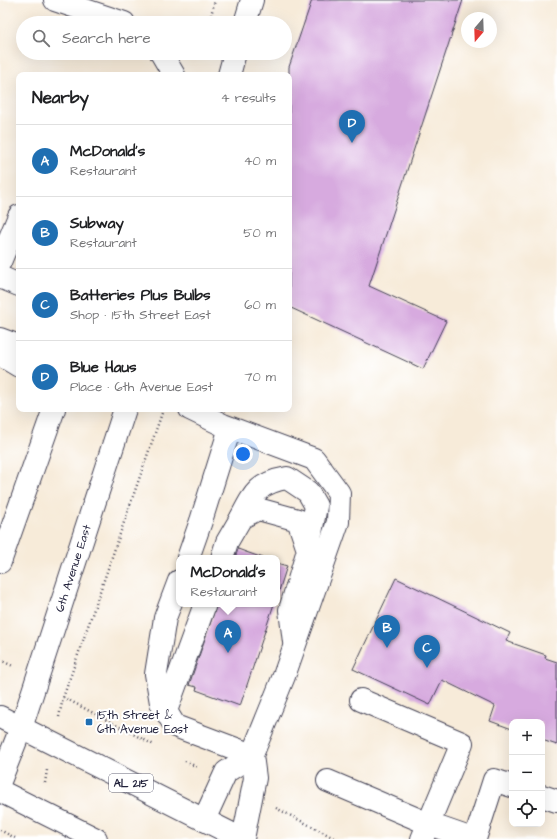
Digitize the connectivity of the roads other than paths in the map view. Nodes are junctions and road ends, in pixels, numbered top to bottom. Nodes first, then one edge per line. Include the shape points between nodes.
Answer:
1 (55, 0) edge
2 (252, 0) edge
3 (103, 16) edge
4 (247, 16) edge
5 (165, 60) edge
6 (172, 72) edge
7 (16, 223) edge
8 (0, 262) edge
9 (0, 277) edge
10 (16, 285) edge
11 (0, 339) edge
12 (16, 345) edge
13 (0, 358) edge
14 (16, 364) edge
15 (41, 412) edge
16 (53, 412) edge
17 (124, 412) edge
18 (196, 412) edge
19 (230, 428) junction
20 (45, 438) junction
21 (241, 518) junction
22 (308, 550) junction
23 (189, 555) edge
24 (223, 555) edge
25 (0, 562) edge
26 (176, 590) edge
27 (204, 607) edge
28 (295, 645) junction
29 (361, 700) dead end
30 (166, 711) junction
31 (0, 717) edge
32 (21, 728) junction
33 (252, 755) junction
34 (0, 781) edge
35 (328, 781) dead end
36 (509, 785) edge
37 (0, 791) edge
38 (545, 797) edge
39 (557, 801) edge
40 (204, 820) junction
41 (425, 831) edge
42 (96, 839) edge
43 (243, 839) edge
44 (473, 839) edge

1 - 3 street
2 - 4 street
5 - 6 street
7 - 8 street
9 - 10 street
11 - 12 street
13 - 14 street via 4,357
15 - 20 street
16 - 20 street
17 - 32 street, 6th Avenue East
18 - 19 street
19 - 23 street
19 - 28 street via 314,459 339,493 338,522
20 - 25 street
21 - 22 street via 258,509 298,520
21 - 22 street via 253,495 269,481 287,478 308,492 316,506
21 - 24 street
22 - 28 street via 290,610
26 - 30 street via 166,618 156,674 161,703
27 - 30 street
28 - 33 street
29 - 41 street via 462,743
30 - 33 street via 176,726
31 - 32 street, AL 215
32 - 34 street, 6th Avenue East
32 - 40 street, AL 215
33 - 40 street via 226,772
33 - 43 street via 255,778
35 - 41 street
36 - 44 street via 494,780
37 - 42 street
38 - 39 street
40 - 43 street, AL 215
41 - 44 street

